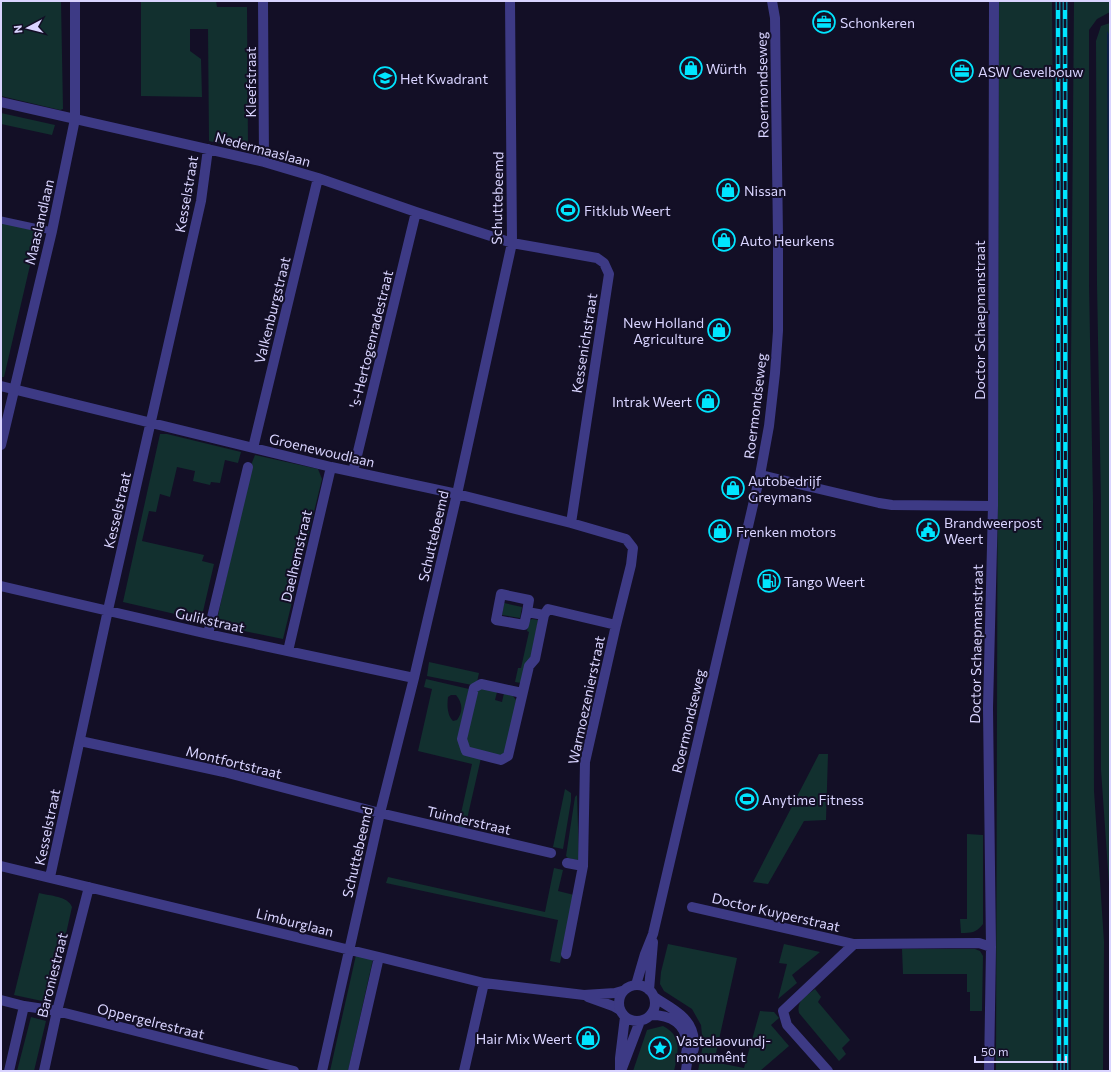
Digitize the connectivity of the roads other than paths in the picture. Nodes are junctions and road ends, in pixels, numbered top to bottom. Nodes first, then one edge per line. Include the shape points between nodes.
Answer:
1 (75, 1) edge
2 (263, 1) edge
3 (510, 1) edge
4 (772, 1) edge
5 (778, 1) edge
6 (994, 1) edge
7 (775, 13) junction
8 (1, 102) edge
9 (76, 119) junction
10 (208, 149) junction
11 (264, 162) junction
12 (318, 178) junction
13 (416, 212) junction
14 (1, 220) edge
15 (52, 231) junction
16 (512, 243) junction
17 (1, 386) edge
18 (14, 389) junction
19 (151, 422) junction
20 (1, 445) edge
21 (253, 448) junction
22 (331, 467) junction
23 (248, 468) dead end
24 (354, 472) junction
25 (760, 475) junction
26 (457, 494) junction
27 (993, 506) junction
28 (571, 523) junction
29 (633, 548) joint
30 (1, 586) edge
31 (108, 610) junction
32 (527, 612) dead end
33 (544, 615) junction
34 (616, 625) junction
35 (208, 634) junction
36 (288, 651) junction
37 (414, 678) junction
38 (522, 693) junction
39 (80, 741) junction
40 (380, 813) junction
41 (551, 853) dead end
42 (567, 863) dead end
43 (1, 866) edge
44 (583, 866) junction
45 (50, 877) junction
46 (89, 887) junction
47 (692, 907) dead end
48 (653, 934) junction
49 (854, 944) junction
50 (991, 947) junction
51 (350, 950) junction
52 (566, 954) dead end
53 (379, 957) junction
54 (484, 983) junction
55 (636, 985) junction
56 (622, 991) junction
57 (652, 993) junction
58 (584, 995) junction
59 (1, 1000) edge
60 (24, 1006) junction
61 (57, 1012) junction
62 (622, 1014) junction
63 (651, 1015) junction
64 (640, 1021) junction
65 (686, 1066) edge
66 (9, 1071) edge
67 (44, 1071) edge
68 (294, 1071) edge
69 (322, 1071) edge
70 (353, 1071) edge
71 (464, 1071) edge
72 (620, 1071) edge
73 (828, 1071) edge
74 (989, 1071) edge

1 - 9 street, Maaslandlaan
2 - 11 street, Kleefstraat
3 - 16 street, Schuttebeemd
4 - 7 street, Roermondseweg
5 - 7 street, Roermondseweg
6 - 27 street, Doctor Schaepmanstraat
7 - 25 street, Roermondseweg via 778,331 769,426
8 - 9 street, Nedermaaslaan
9 - 10 street, Nedermaaslaan
9 - 15 street, Maaslandlaan
10 - 11 street, Nedermaaslaan
10 - 19 street, Kesselstraat via 201,201
11 - 12 street, Nedermaaslaan
12 - 13 street, Nedermaaslaan
12 - 21 street, Valkenburgstraat
13 - 16 street, Nedermaaslaan
13 - 24 street, 's-Hertogenradestraat
14 - 15 street
15 - 18 street, Maaslandlaan
16 - 26 street, Schuttebeemd
16 - 28 street, Kessenichstraat via 597,258 604,263 609,274
17 - 18 street, Groenewoudlaan
18 - 19 street, Groenewoudlaan
18 - 20 street, Maaslandlaan
19 - 21 street, Groenewoudlaan
19 - 31 street, Kesselstraat
21 - 22 street, Groenewoudlaan
22 - 24 street, Groenewoudlaan
22 - 36 street, Daelhemstraat
23 - 35 street
24 - 26 street, Groenewoudlaan
25 - 27 street via 892,505
25 - 48 street, Roermondseweg
26 - 28 street, Groenewoudlaan
26 - 37 street, Schuttebeemd
27 - 50 street, Doctor Schaepmanstraat via 988,708
28 - 29 street, Groenewoudlaan via 626,539
29 - 34 street, Warmoezenierstraat
30 - 31 street, Gulikstraat
31 - 35 street, Gulikstraat
31 - 39 street, Kesselstraat
32 - 33 street
33 - 34 street via 548,609
33 - 38 street via 535,659 529,666
34 - 44 street, Warmoezenierstraat via 585,762
35 - 36 street, Gulikstraat
36 - 37 street, Gulikstraat
37 - 40 street, Schuttebeemd
38 - 38 street via 508,756 501,760 466,751 462,738 474,688 481,684
39 - 40 street, Montfortstraat via 224,772
39 - 45 street, Kesselstraat
40 - 41 street, Tuinderstraat
40 - 51 street, Schuttebeemd
42 - 44 street
43 - 45 street, Limburglaan
44 - 52 street, Warmoezenierstraat
45 - 46 street, Limburglaan
46 - 51 street, Limburglaan
46 - 61 street, Baroniestraat
47 - 49 street, Doctor Kuyperstraat
48 - 55 street, Roermondseweg
48 - 57 street, Roermondseweg
49 - 50 street, Doctor Kuyperstraat via 979,943
49 - 73 street, Doctor Kuyperstraat via 783,1011 787,1025
50 - 74 street, Doctor Schaepmanstraat
51 - 53 street, Limburglaan
51 - 69 street, Schuttebeemd
53 - 54 street, Limburglaan
53 - 70 street
54 - 58 street, Limburglaan
54 - 71 street
55 - 56 street
55 - 57 street via 641,985
56 - 58 street, Limburglaan
56 - 62 street via 618,1000
57 - 63 street via 655,1003
57 - 65 street via 682,1015 691,1027 694,1046
58 - 62 street, Limburglaan via 613,1006
59 - 60 street, Oppergelrestraat
60 - 61 street, Oppergelrestraat
60 - 66 street, Baroniestraat
61 - 67 street, Baroniestraat
61 - 68 street, Oppergelrestraat
62 - 64 street via 635,1022
62 - 72 street
63 - 64 street
63 - 65 street via 666,1016 678,1023 686,1037
64 - 72 street

